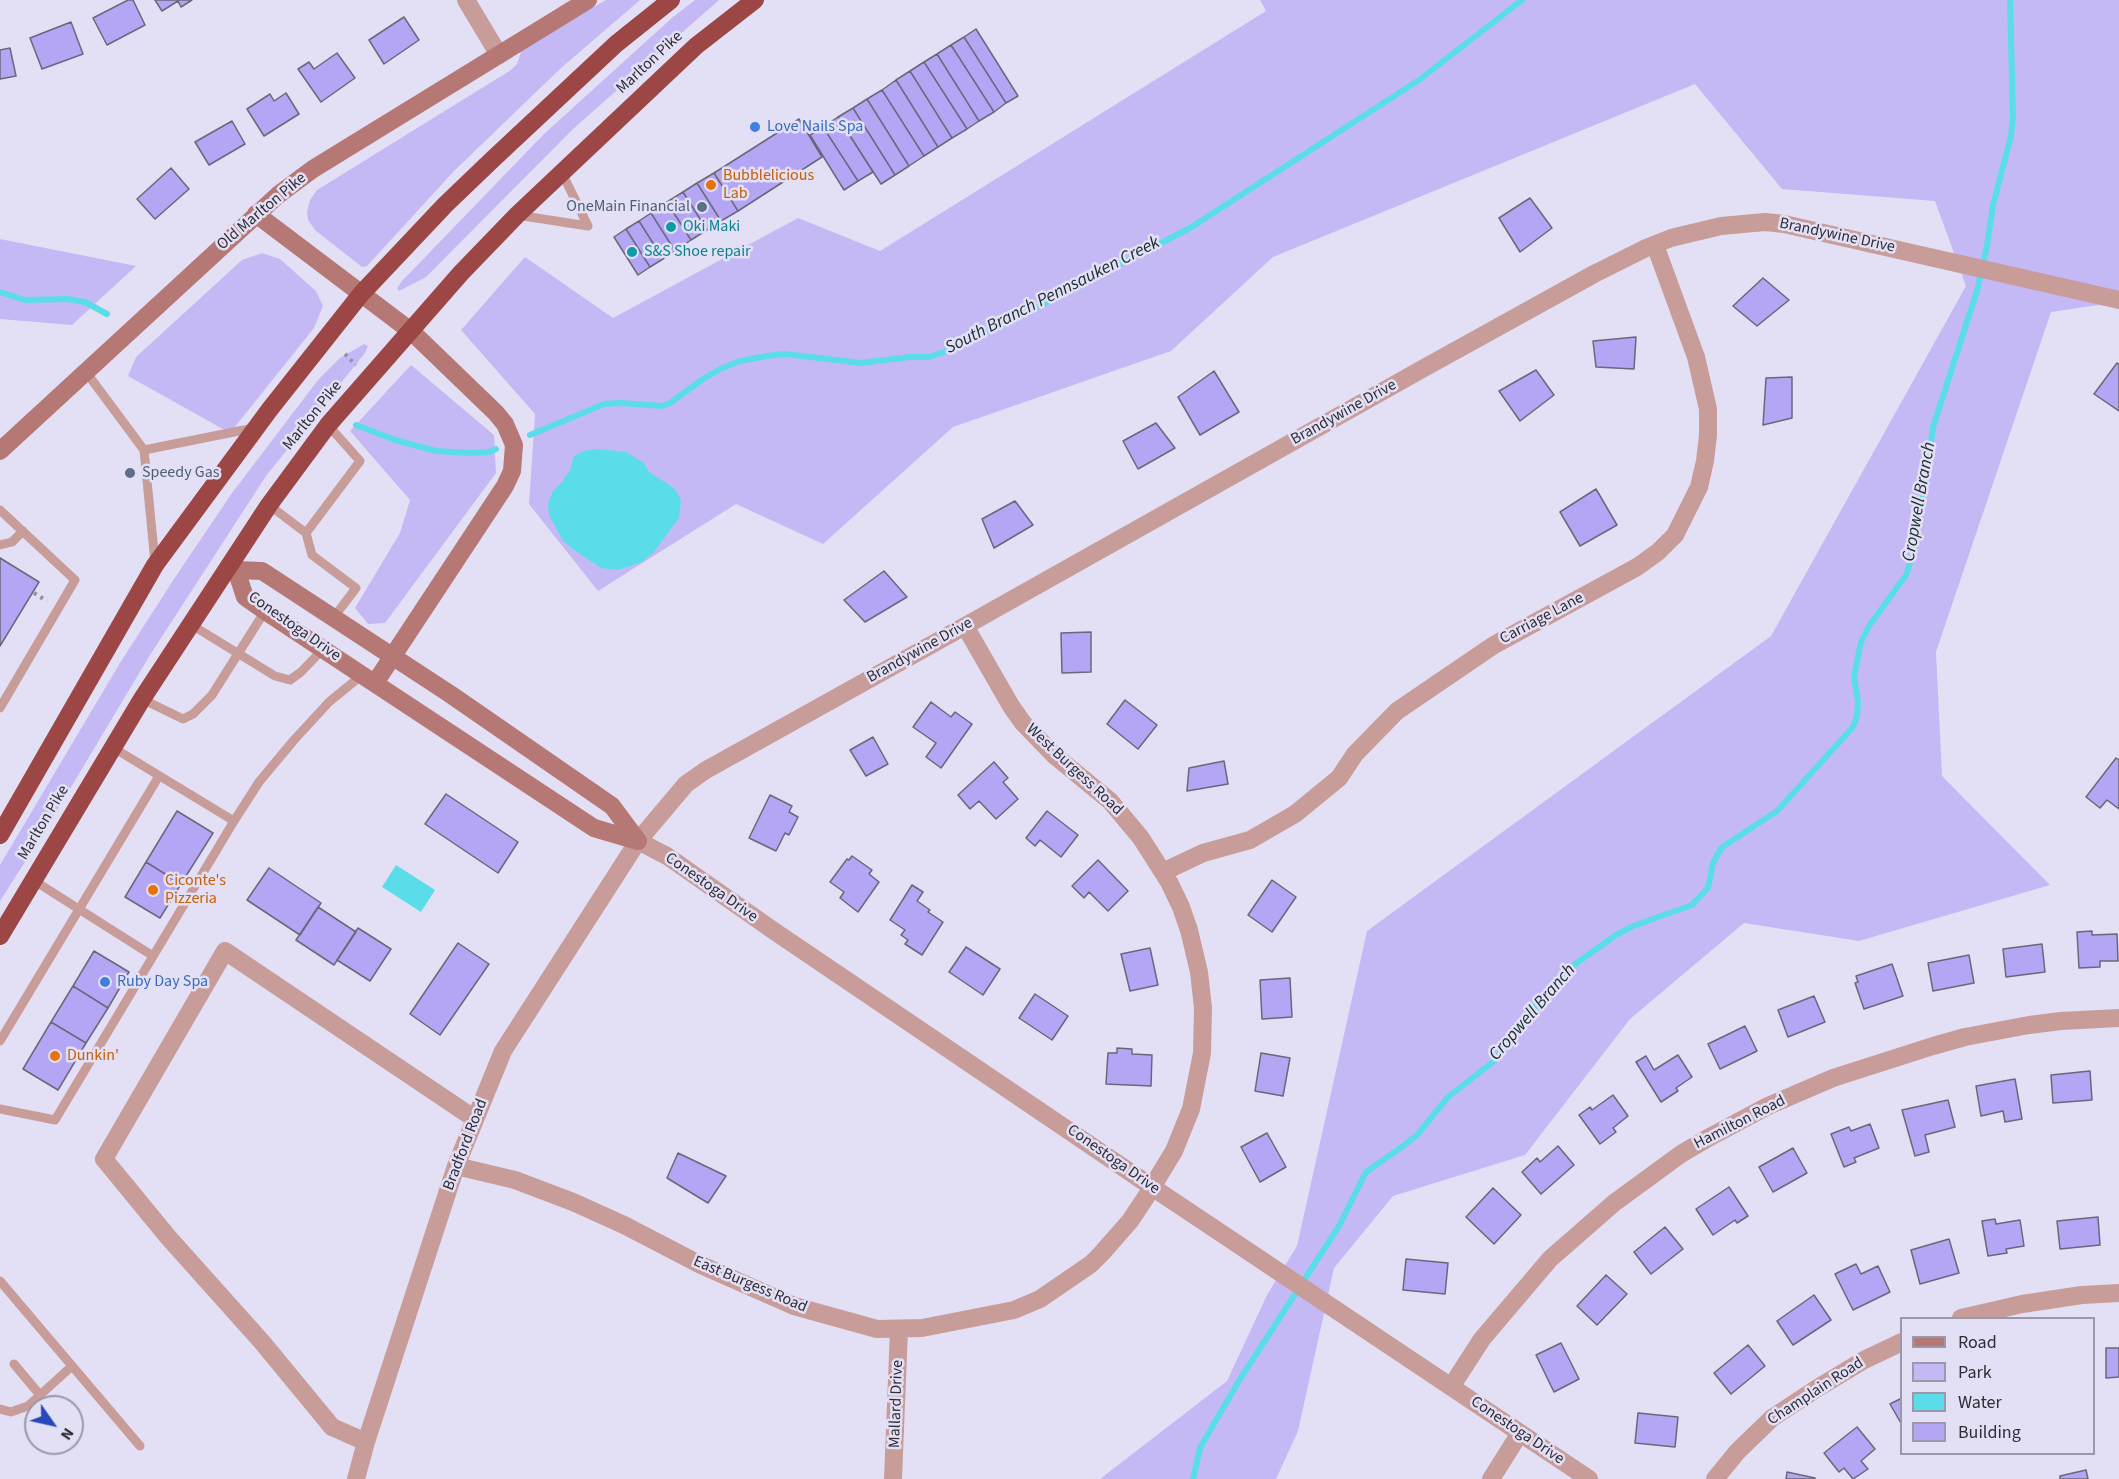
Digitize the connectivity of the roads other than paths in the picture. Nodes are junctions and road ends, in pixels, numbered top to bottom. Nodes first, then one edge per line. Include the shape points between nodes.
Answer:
1 (466, 0) edge
2 (588, 0) edge
3 (671, 0) edge
4 (755, 0) edge
5 (499, 55) junction
6 (562, 173) junction
7 (256, 214) junction
8 (517, 214) junction
9 (1655, 245) junction
10 (361, 294) junction
11 (2119, 300) edge
12 (412, 332) junction
13 (86, 372) junction
14 (328, 425) junction
15 (256, 428) junction
16 (144, 450) junction
17 (0, 451) edge
18 (269, 505) junction
19 (0, 510) edge
20 (22, 531) junction
21 (306, 533) junction
22 (0, 545) edge
23 (155, 565) junction
24 (233, 568) junction
25 (265, 611) junction
26 (334, 617) junction
27 (190, 624) junction
28 (965, 626) junction
29 (323, 649) junction
30 (238, 654) junction
31 (393, 657) junction
32 (369, 679) junction
33 (142, 699) junction
34 (0, 708) edge
35 (112, 747) junction
36 (159, 776) junction
37 (234, 821) junction
38 (2, 825) edge
39 (638, 841) junction
40 (1163, 872) junction
41 (33, 880) junction
42 (79, 910) junction
43 (0, 936) edge
44 (153, 956) junction
45 (2119, 1018) edge
46 (0, 1041) edge
47 (0, 1109) edge
48 (475, 1119) junction
49 (456, 1166) junction
50 (1152, 1187) junction
51 (0, 1281) edge
52 (2119, 1293) edge
53 (1965, 1317) edge
54 (900, 1329) junction
55 (1900, 1343) edge
56 (14, 1364) dead end
57 (72, 1366) junction
58 (1451, 1387) junction
59 (40, 1395) joint
60 (24, 1407) edge
61 (0, 1409) edge
62 (1520, 1433) junction
63 (366, 1442) junction
64 (140, 1446) dead end
65 (356, 1479) edge
66 (893, 1479) edge
67 (1491, 1479) edge
68 (1589, 1479) edge
69 (1715, 1479) edge

1 - 5 street
2 - 5 street, Old Marlton Pike
3 - 10 highway, Marlton Pike via 616,44 493,159
4 - 6 highway, Marlton Pike via 696,46
5 - 7 street, Old Marlton Pike via 313,169
6 - 8 highway, Marlton Pike
6 - 8 lane via 588,226
7 - 10 street
7 - 13 street, Old Marlton Pike
8 - 12 highway, Marlton Pike
9 - 11 street, Brandywine Drive via 1721,226 1784,224
9 - 28 street, Brandywine Drive via 1594,274
9 - 40 street, Carriage Lane via 1696,357 1708,409 1699,487 1675,535 1637,567 1494,645 1397,711 1355,754 1339,778 1295,814 1250,840 1203,853
10 - 12 street
10 - 15 highway, Marlton Pike
12 - 14 highway, Marlton Pike
12 - 31 street via 505,424 514,445 514,458 505,486
13 - 16 lane
13 - 17 street, Old Marlton Pike
14 - 18 highway, Marlton Pike
14 - 21 lane via 360,461
15 - 16 lane
15 - 23 highway, Marlton Pike
16 - 23 lane
18 - 21 lane
18 - 24 highway, Marlton Pike
19 - 20 lane
20 - 22 lane via 12,542
20 - 34 lane via 75,580
21 - 26 lane via 312,555 356,588
23 - 38 highway, Marlton Pike
24 - 25 street, Conestoga Drive via 245,597
24 - 26 street, Conestoga Drive via 262,571
24 - 27 highway, Marlton Pike
25 - 29 street, Conestoga Drive
25 - 30 lane
26 - 31 street, Conestoga Drive
27 - 30 lane
27 - 33 highway, Marlton Pike
28 - 39 street, Brandywine Drive via 686,783
28 - 40 street, West Burgess Road via 1023,723 1054,755 1110,801 1141,837
29 - 30 lane via 290,680 275,676
29 - 32 street, Conestoga Drive
30 - 33 lane via 212,695 183,719
31 - 32 street
31 - 39 street, Conestoga Drive via 612,806
32 - 37 lane via 329,702 260,782
32 - 39 street, Conestoga Drive via 594,828
33 - 35 highway, Marlton Pike
35 - 36 lane
35 - 41 highway, Marlton Pike
36 - 37 lane
36 - 42 lane
37 - 44 lane
39 - 48 street, Bradford Road via 503,1051
39 - 50 street, Conestoga Drive via 667,856
40 - 50 street, West Burgess Road via 1184,915 1199,972 1202,1053 1187,1121
41 - 42 lane
41 - 43 highway, Marlton Pike
42 - 44 lane
42 - 46 lane
44 - 47 lane via 56,1120
45 - 58 street, Hamilton Road via 2029,1025 1954,1040 1833,1078 1708,1138 1614,1203 1550,1259 1482,1339
48 - 49 street, Bradford Road
48 - 63 street via 225,951 104,1160 332,1427
49 - 54 street, East Burgess Road via 515,1180 573,1202 794,1306 877,1329
49 - 63 street, Bradford Road
50 - 54 street, East Burgess Road via 1130,1221 1101,1254 1040,1299 1014,1310 967,1321
50 - 58 street, Conestoga Drive
51 - 57 lane
52 - 53 street via 2022,1304
54 - 66 street, Mallard Drive
55 - 69 street, Champlain Road via 1864,1360 1772,1418
56 - 59 lane
57 - 59 lane
57 - 64 lane
58 - 62 street, Conestoga Drive
60 - 61 lane via 11,1412
62 - 67 street
62 - 68 street, Conestoga Drive
63 - 65 street, Bradford Road

